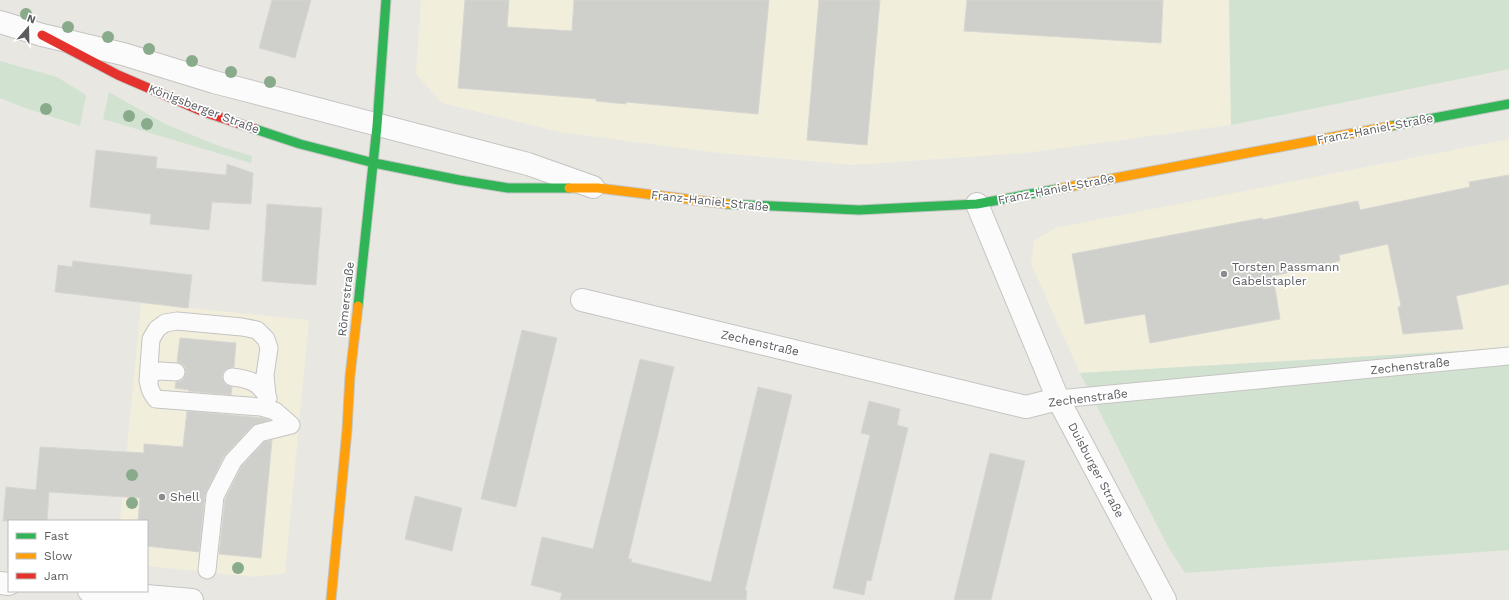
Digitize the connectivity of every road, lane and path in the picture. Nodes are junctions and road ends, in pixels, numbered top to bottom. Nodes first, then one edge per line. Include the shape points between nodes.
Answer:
1 (386, 0) edge
2 (0, 22) edge
3 (42, 35) junction
4 (1509, 104) edge
5 (377, 126) junction
6 (374, 163) junction
7 (598, 188) junction
8 (977, 204) junction
9 (582, 300) dead end
10 (1509, 356) edge
11 (176, 372) dead end
12 (232, 378) dead end
13 (148, 381) junction
14 (267, 395) junction
15 (1058, 399) junction
16 (275, 411) junction
17 (207, 570) dead end
18 (100, 592) edge
19 (192, 600) edge
20 (331, 600) edge
21 (1165, 600) edge

1 - 5 street, Römerstraße
2 - 3 street, Königsberger Straße
3 - 5 street, Königsberger Straße via 123,54 214,82
3 - 6 street, Königsberger Straße via 118,75 204,112 300,144
4 - 8 street, Franz-Haniel-Straße
5 - 6 street, Römerstraße
5 - 7 street, Franz-Haniel-Straße via 528,164
6 - 7 street, Franz-Haniel-Straße via 508,188
6 - 20 street, Römerstraße via 350,376
7 - 8 street, Franz-Haniel-Straße via 739,206 859,210
8 - 15 street, Duisburger Straße
9 - 15 street, Zechenstraße via 1026,407
10 - 15 lane, Zechenstraße
11 - 13 lane via 152,373
12 - 14 lane via 248,379
13 - 14 lane via 151,339 157,329 165,323 177,321 242,327 257,330 266,339 269,348 265,375
13 - 16 lane via 150,392 156,399 261,407
14 - 16 lane
15 - 21 street, Duisburger Straße
16 - 17 lane via 291,425 259,433 233,461 215,496
18 - 19 street

